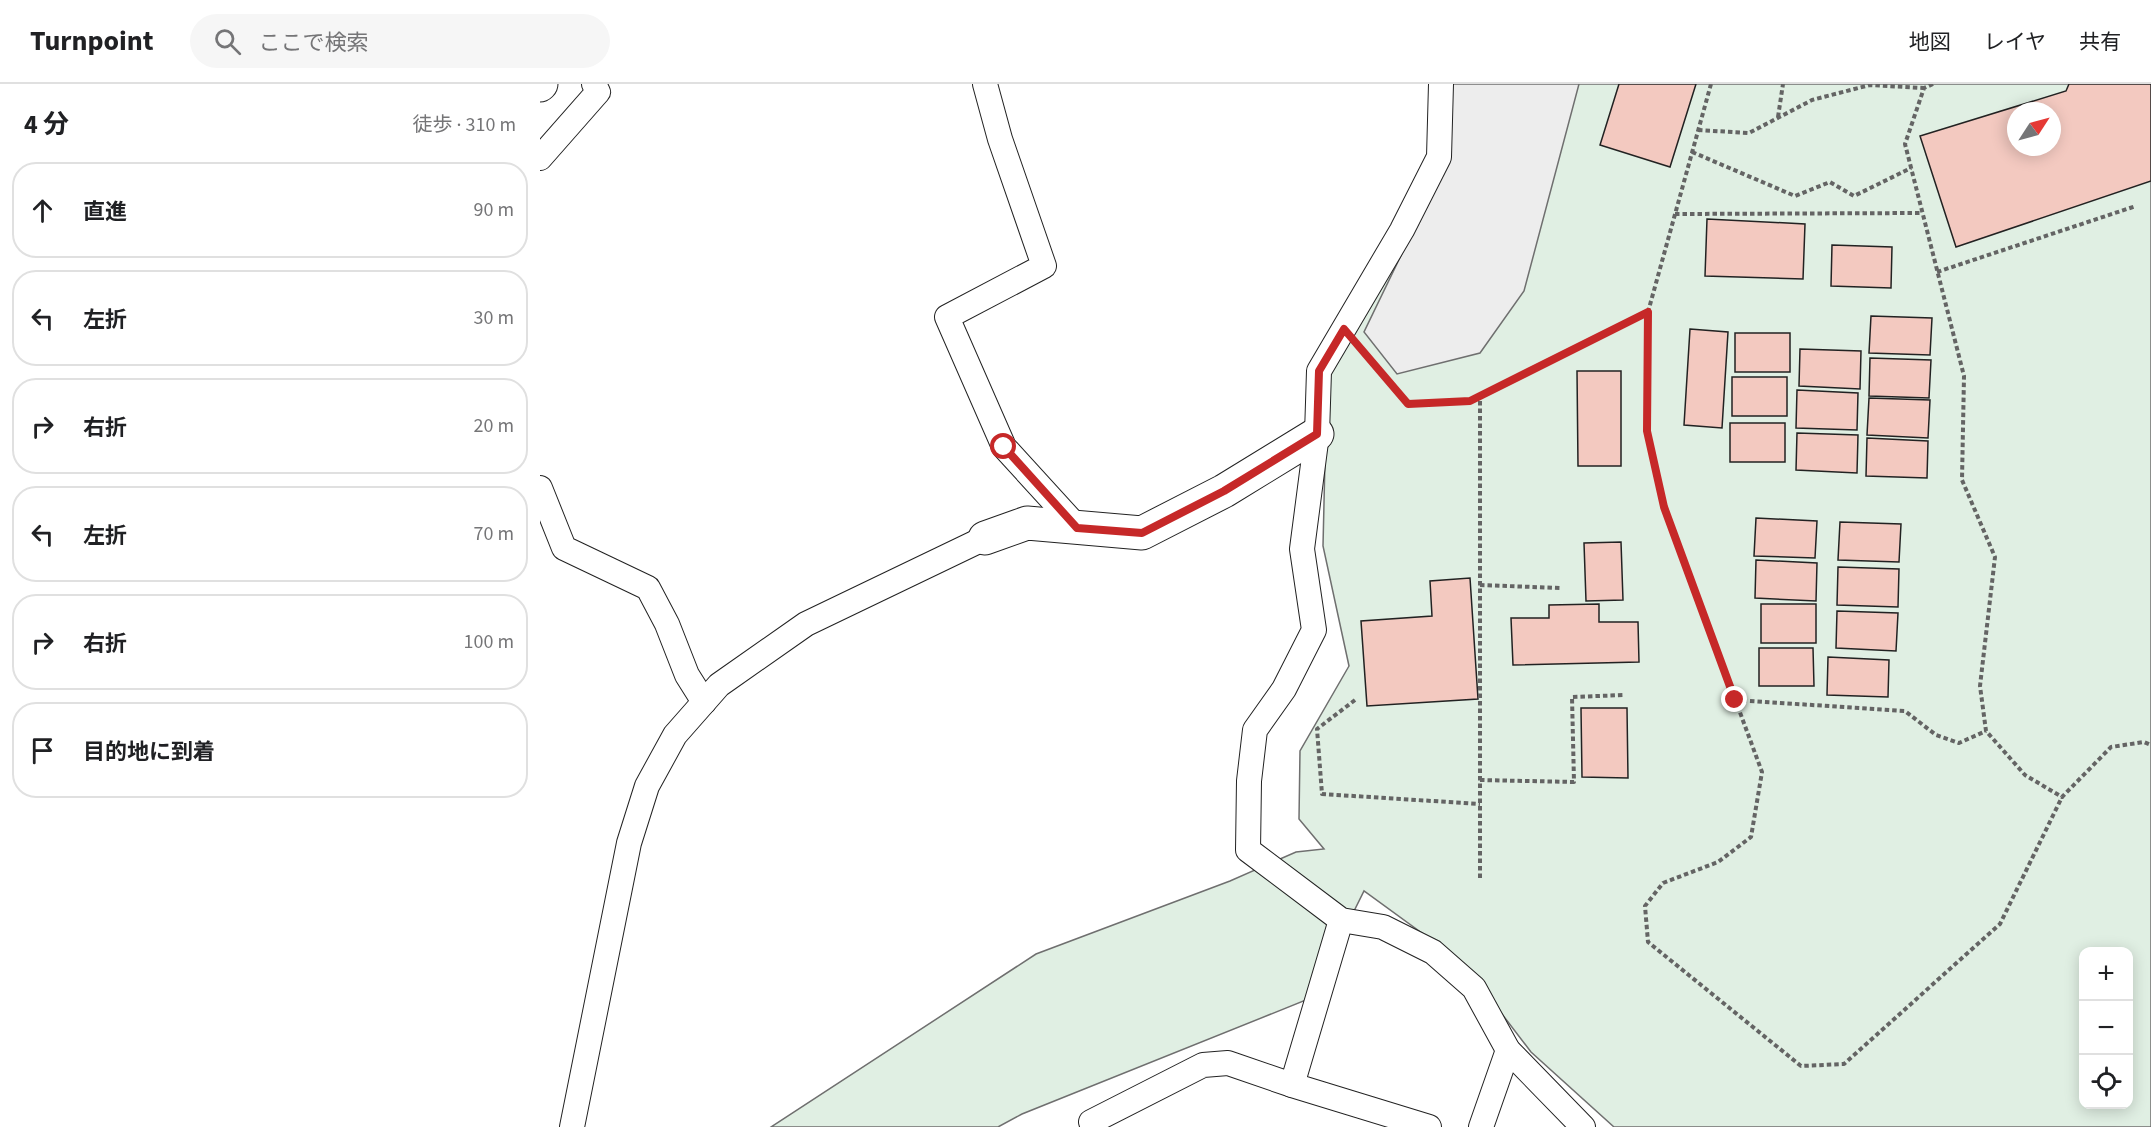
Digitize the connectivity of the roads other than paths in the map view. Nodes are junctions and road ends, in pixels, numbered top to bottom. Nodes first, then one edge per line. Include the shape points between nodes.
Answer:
1 (594, 84) edge
2 (985, 84) edge
3 (1441, 84) edge
4 (540, 158) edge
5 (1317, 434) junction
6 (540, 488) edge
7 (1077, 528) junction
8 (985, 538) joint
9 (704, 702) junction
10 (1341, 920) junction
11 (1508, 1050) junction
12 (1293, 1085) junction
13 (1091, 1122) dead end
14 (572, 1127) edge
15 (1429, 1127) edge
16 (1481, 1127) edge
17 (1583, 1127) edge

1 - 4 street via 598,92
2 - 7 street via 1044,266 947,317 1004,447
3 - 5 street via 1438,157 1401,230 1319,371
5 - 7 street via 1224,491 1142,533
5 - 10 street via 1302,549 1314,630 1284,688 1254,730 1248,850
6 - 9 street via 564,548 648,588 687,675
7 - 8 street via 1027,523
8 - 9 street via 806,624 719,685
9 - 14 street via 675,735 647,786 629,843
10 - 11 street via 1383,927 1433,952 1474,988
10 - 12 street
11 - 16 street
11 - 17 street
12 - 13 street via 1228,1063 1203,1065
12 - 15 street

